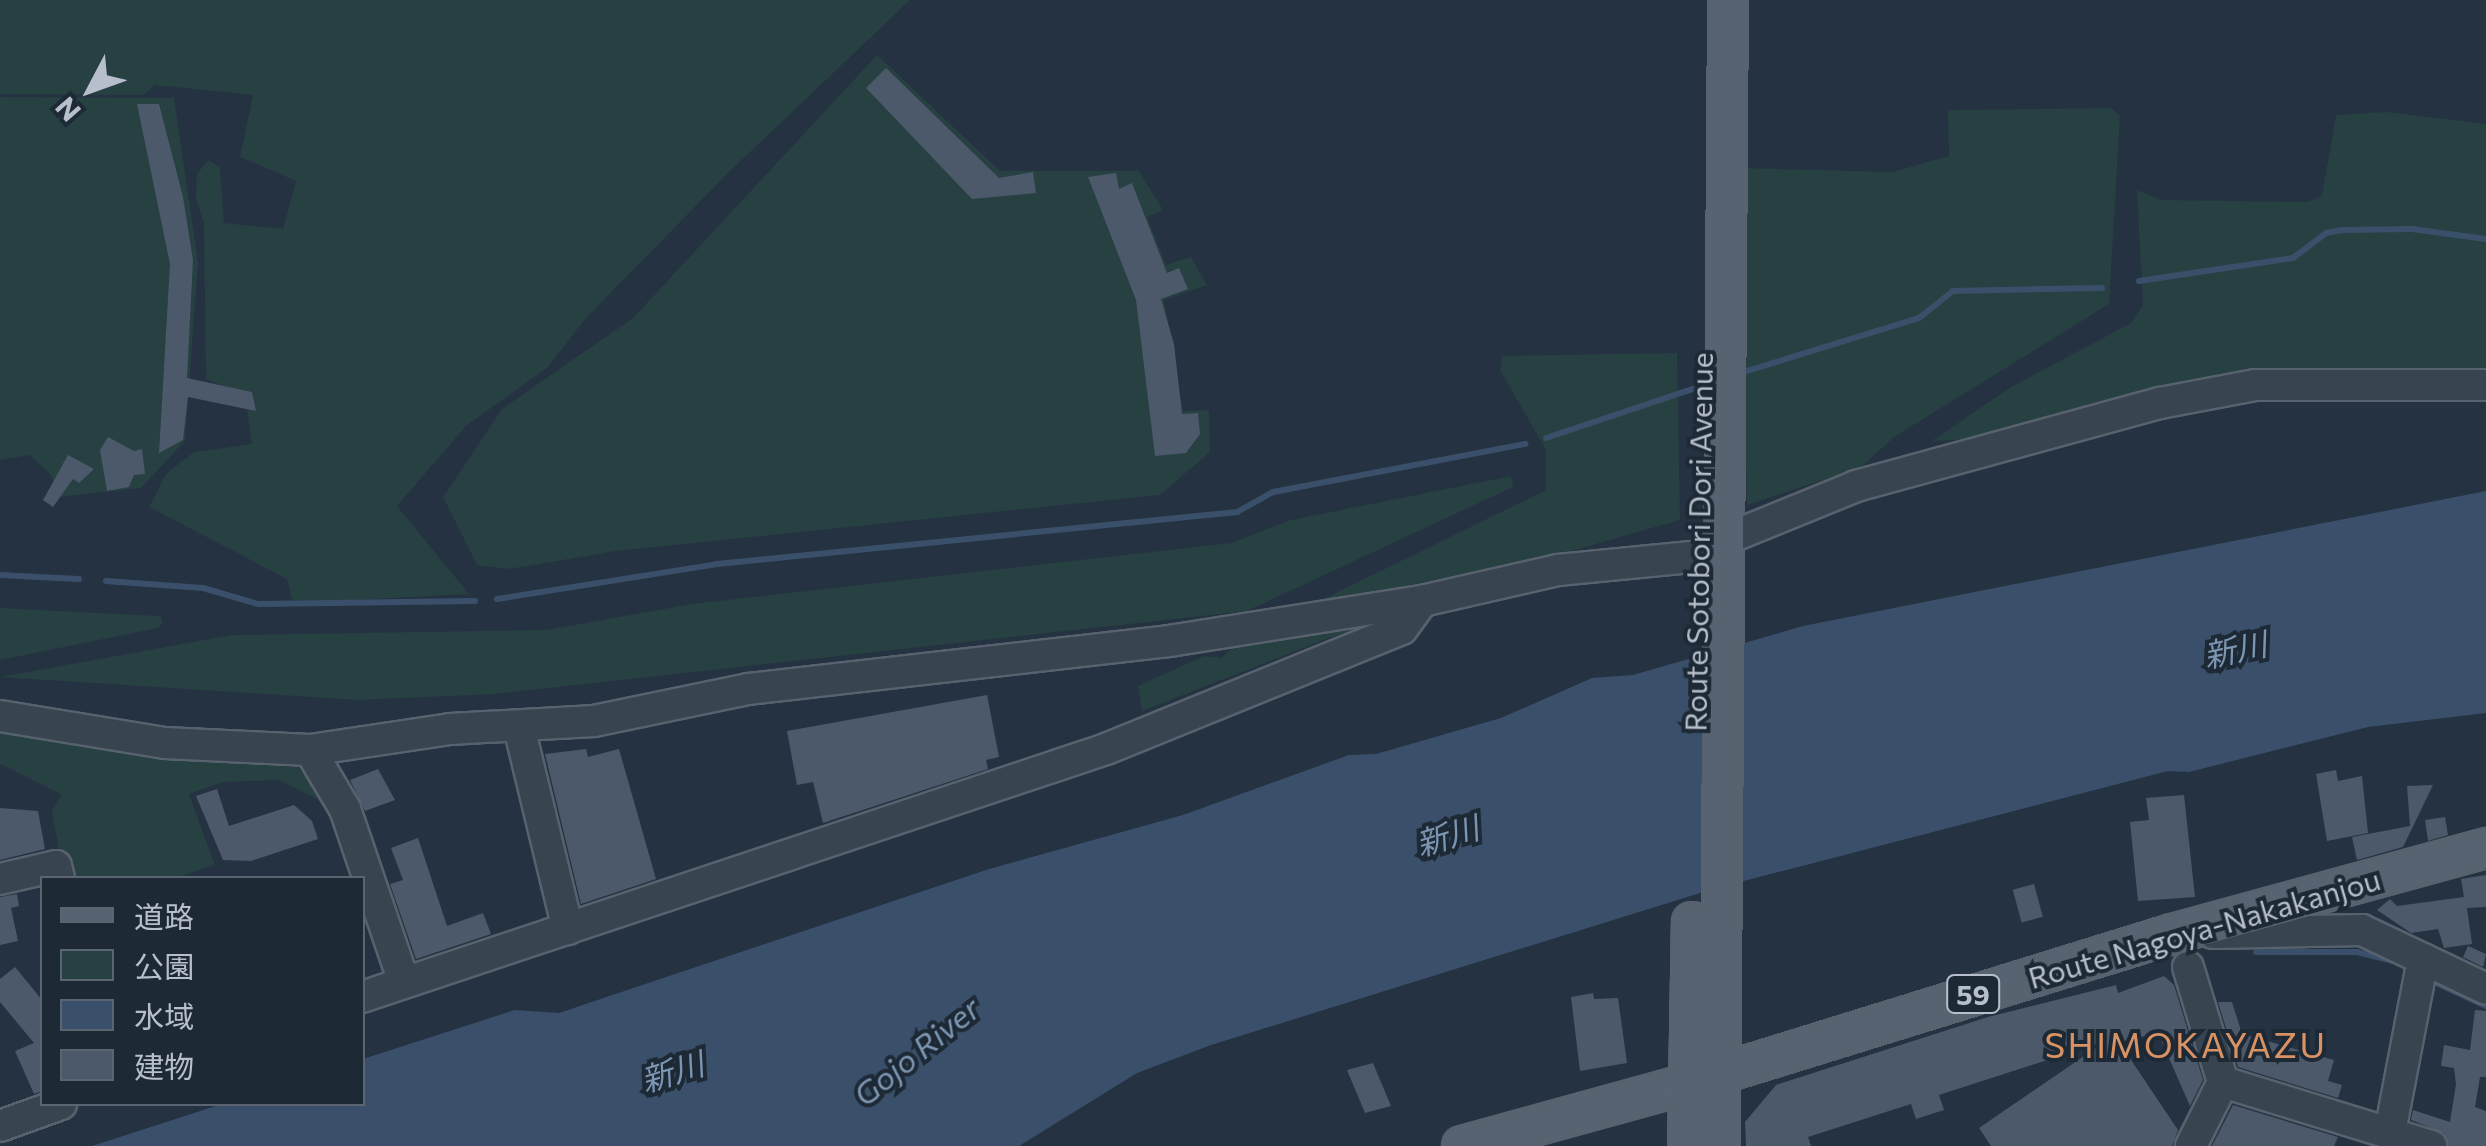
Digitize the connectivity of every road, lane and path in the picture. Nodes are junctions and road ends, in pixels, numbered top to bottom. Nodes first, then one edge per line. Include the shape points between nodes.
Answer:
1 (1703, 0) edge
2 (1728, 0) edge
3 (2486, 384) edge
4 (1712, 499) junction
5 (1712, 548) junction
6 (1422, 600) junction
7 (0, 716) edge
8 (519, 728) junction
9 (310, 750) junction
10 (2486, 848) edge
11 (58, 876) edge
12 (361, 876) edge
13 (0, 878) edge
14 (365, 885) edge
15 (568, 930) junction
16 (2172, 934) junction
17 (2423, 959) junction
18 (2188, 967) dead end
19 (404, 982) junction
20 (2486, 989) edge
21 (365, 996) edge
22 (1704, 1078) junction
23 (2223, 1082) junction
24 (56, 1106) edge
25 (0, 1126) edge
26 (2390, 1132) junction
27 (1462, 1146) edge
28 (1688, 1146) edge
29 (1720, 1146) edge
30 (2191, 1146) edge
31 (2431, 1146) edge

1 - 4 main road, Route Sotobori Dori Avenue
2 - 4 main road, Route Sotobori Dori Avenue
3 - 5 street via 2254,385 2160,403 1856,486
4 - 5 main road, Route Sotobori Dori Avenue
5 - 6 street via 1558,570
5 - 22 main road, Route Sotobori Dori Avenue
6 - 8 street via 1169,641 749,688 594,721
6 - 15 street via 1402,630 1106,748
7 - 9 street via 164,743
8 - 9 street via 450,729
8 - 15 street
9 - 12 street
10 - 16 main road, Route Nagoya-Nakakanjou / 59
11 - 13 street via 56,866
14 - 19 street
15 - 19 street
16 - 17 street via 2362,930
16 - 22 main road, Route Nagoya-Nakakanjou / 59
17 - 20 street
17 - 26 street
18 - 23 street
19 - 21 street
22 - 27 main road, Route Nagoya-Nakakanjou / 59
22 - 28 main road
22 - 29 main road
23 - 26 street
23 - 30 street
24 - 25 street
26 - 31 street

